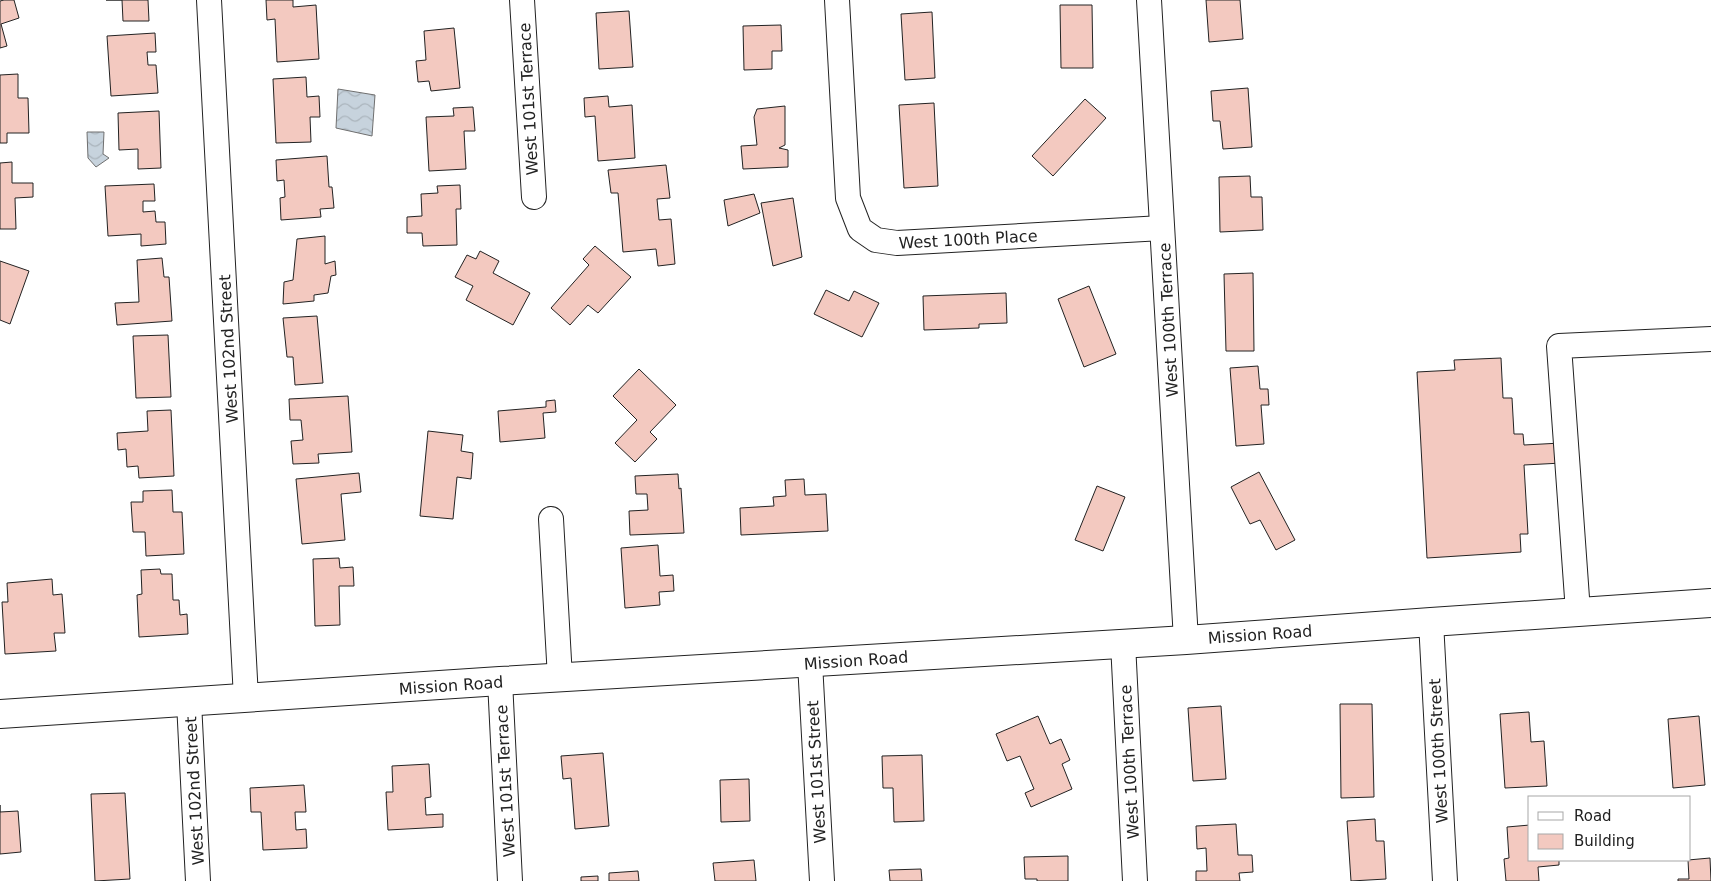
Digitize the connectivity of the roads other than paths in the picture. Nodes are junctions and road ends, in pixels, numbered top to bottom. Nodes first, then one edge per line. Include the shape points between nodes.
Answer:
1 (209, 0) edge
2 (522, 0) edge
3 (837, 0) edge
4 (1149, 0) edge
5 (534, 197) dead end
6 (1162, 228) junction
7 (1711, 339) edge
8 (551, 519) dead end
9 (1711, 603) edge
10 (1578, 612) junction
11 (1431, 622) junction
12 (1186, 640) junction
13 (1123, 643) junction
14 (810, 663) junction
15 (560, 678) junction
16 (500, 681) junction
17 (246, 698) junction
18 (189, 702) junction
19 (0, 714) edge
20 (198, 881) edge
21 (510, 881) edge
22 (822, 881) edge
23 (1135, 881) edge
24 (1445, 881) edge

1 - 17 street, West 102nd Street
2 - 5 street, West 101st Terrace
3 - 6 street, West 100th Place via 848,198 860,229 876,240 897,244
4 - 6 street, West 100th Terrace
6 - 12 street, West 100th Terrace
7 - 10 street via 1560,346
8 - 15 street
9 - 10 main road, Mission Road
10 - 11 main road, Mission Road
11 - 12 main road, Mission Road
11 - 24 street, West 100th Street
12 - 13 main road, Mission Road
13 - 14 main road, Mission Road
13 - 23 street, West 100th Terrace
14 - 15 main road, Mission Road
14 - 22 street, West 101st Street
15 - 16 main road, Mission Road
16 - 17 main road, Mission Road
16 - 21 street, West 101st Terrace
17 - 18 main road, Mission Road
18 - 19 main road, Mission Road
18 - 20 street, West 102nd Street

